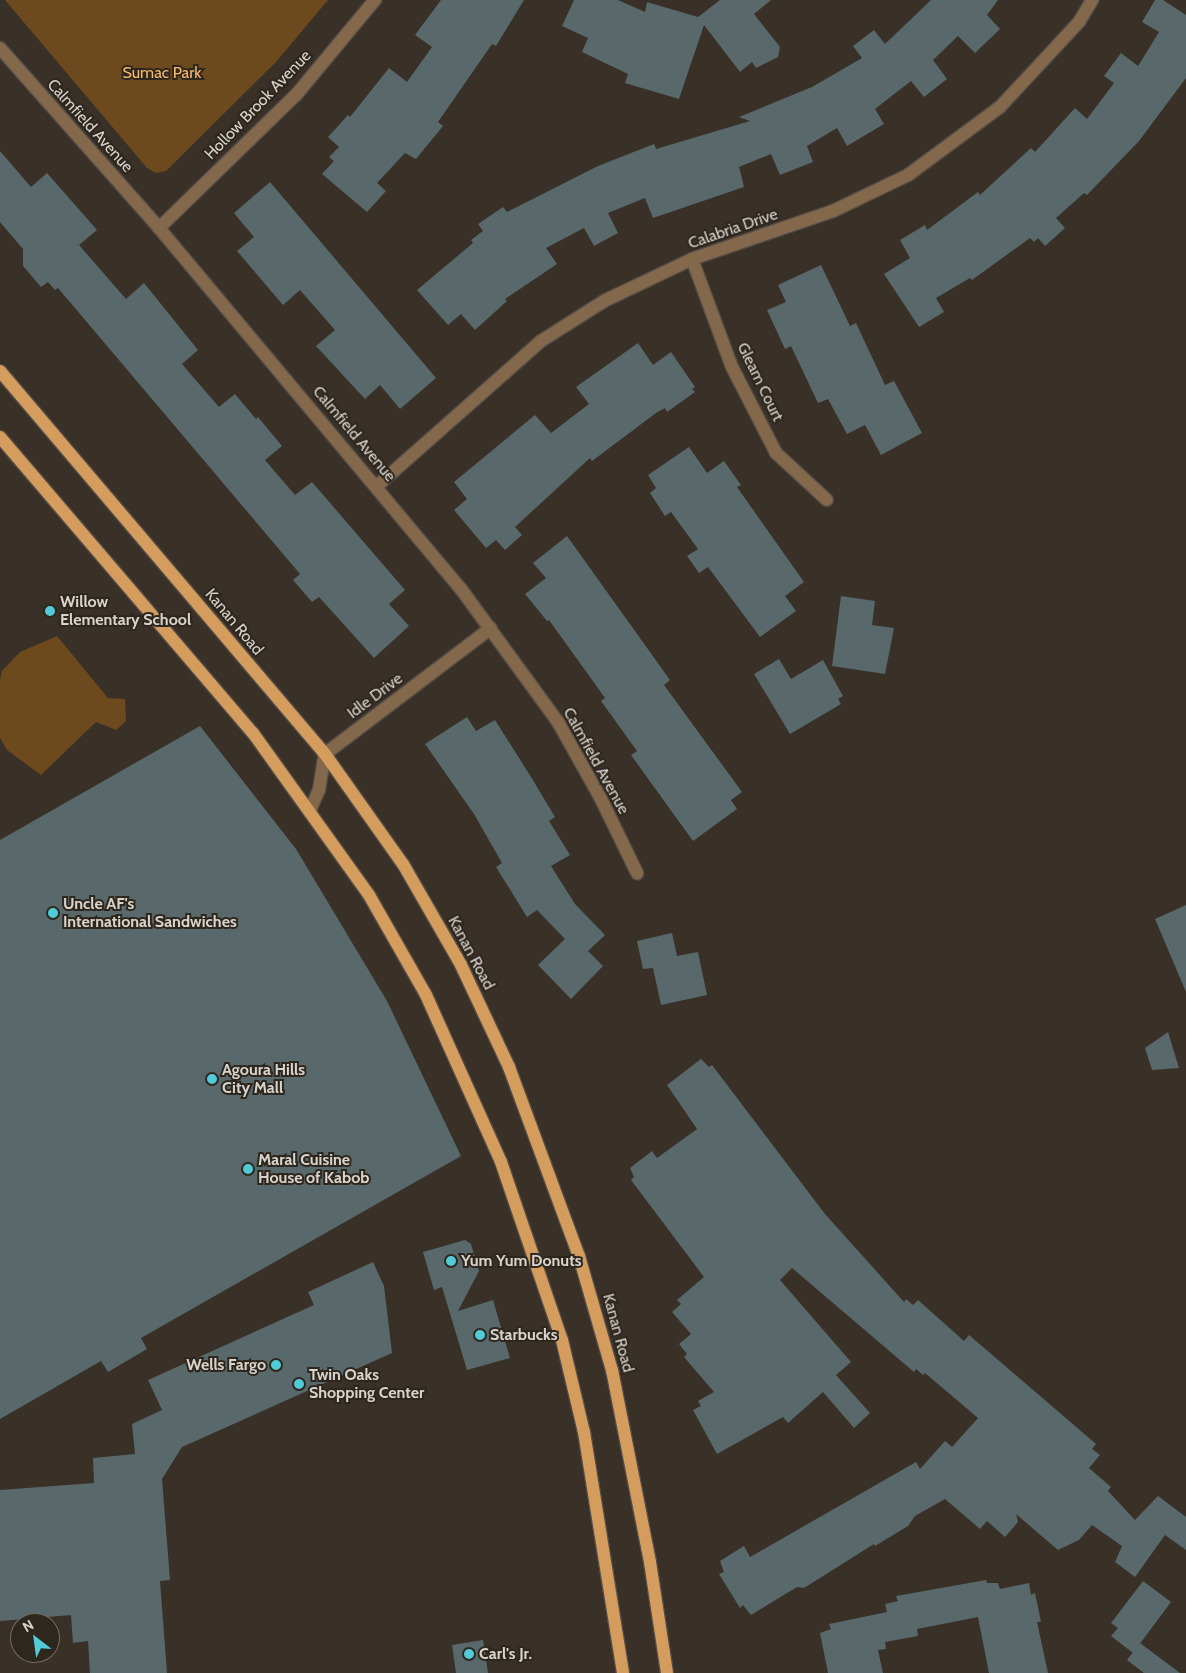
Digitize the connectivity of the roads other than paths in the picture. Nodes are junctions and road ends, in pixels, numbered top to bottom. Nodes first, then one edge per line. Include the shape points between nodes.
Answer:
1 (375, 0) edge
2 (1092, 0) edge
3 (0, 48) edge
4 (159, 228) junction
5 (692, 259) junction
6 (0, 371) edge
7 (0, 437) edge
8 (377, 486) junction
9 (826, 500) dead end
10 (491, 628) junction
11 (325, 754) junction
12 (310, 810) junction
13 (637, 873) dead end
14 (623, 1673) edge
15 (667, 1673) edge

1 - 4 street, Hollow Brook Avenue via 296,95
2 - 5 street, Calabria Drive via 1079,22 1000,107 908,175 833,212
3 - 4 street, Calmfield Avenue
4 - 8 street, Calmfield Avenue
5 - 8 street, Calabria Drive via 604,301 541,341
5 - 9 street, Gleam Court via 732,367 776,453
6 - 11 main road, Kanan Road
7 - 12 main road via 253,733
8 - 10 street, Calmfield Avenue
10 - 11 street, Idle Drive
10 - 13 street, Calmfield Avenue via 558,722
11 - 12 street via 319,790
11 - 15 main road, Kanan Road via 403,864 461,965 509,1067 569,1229 612,1370 650,1562
12 - 14 main road via 369,895 426,995 501,1162 562,1340 584,1432

